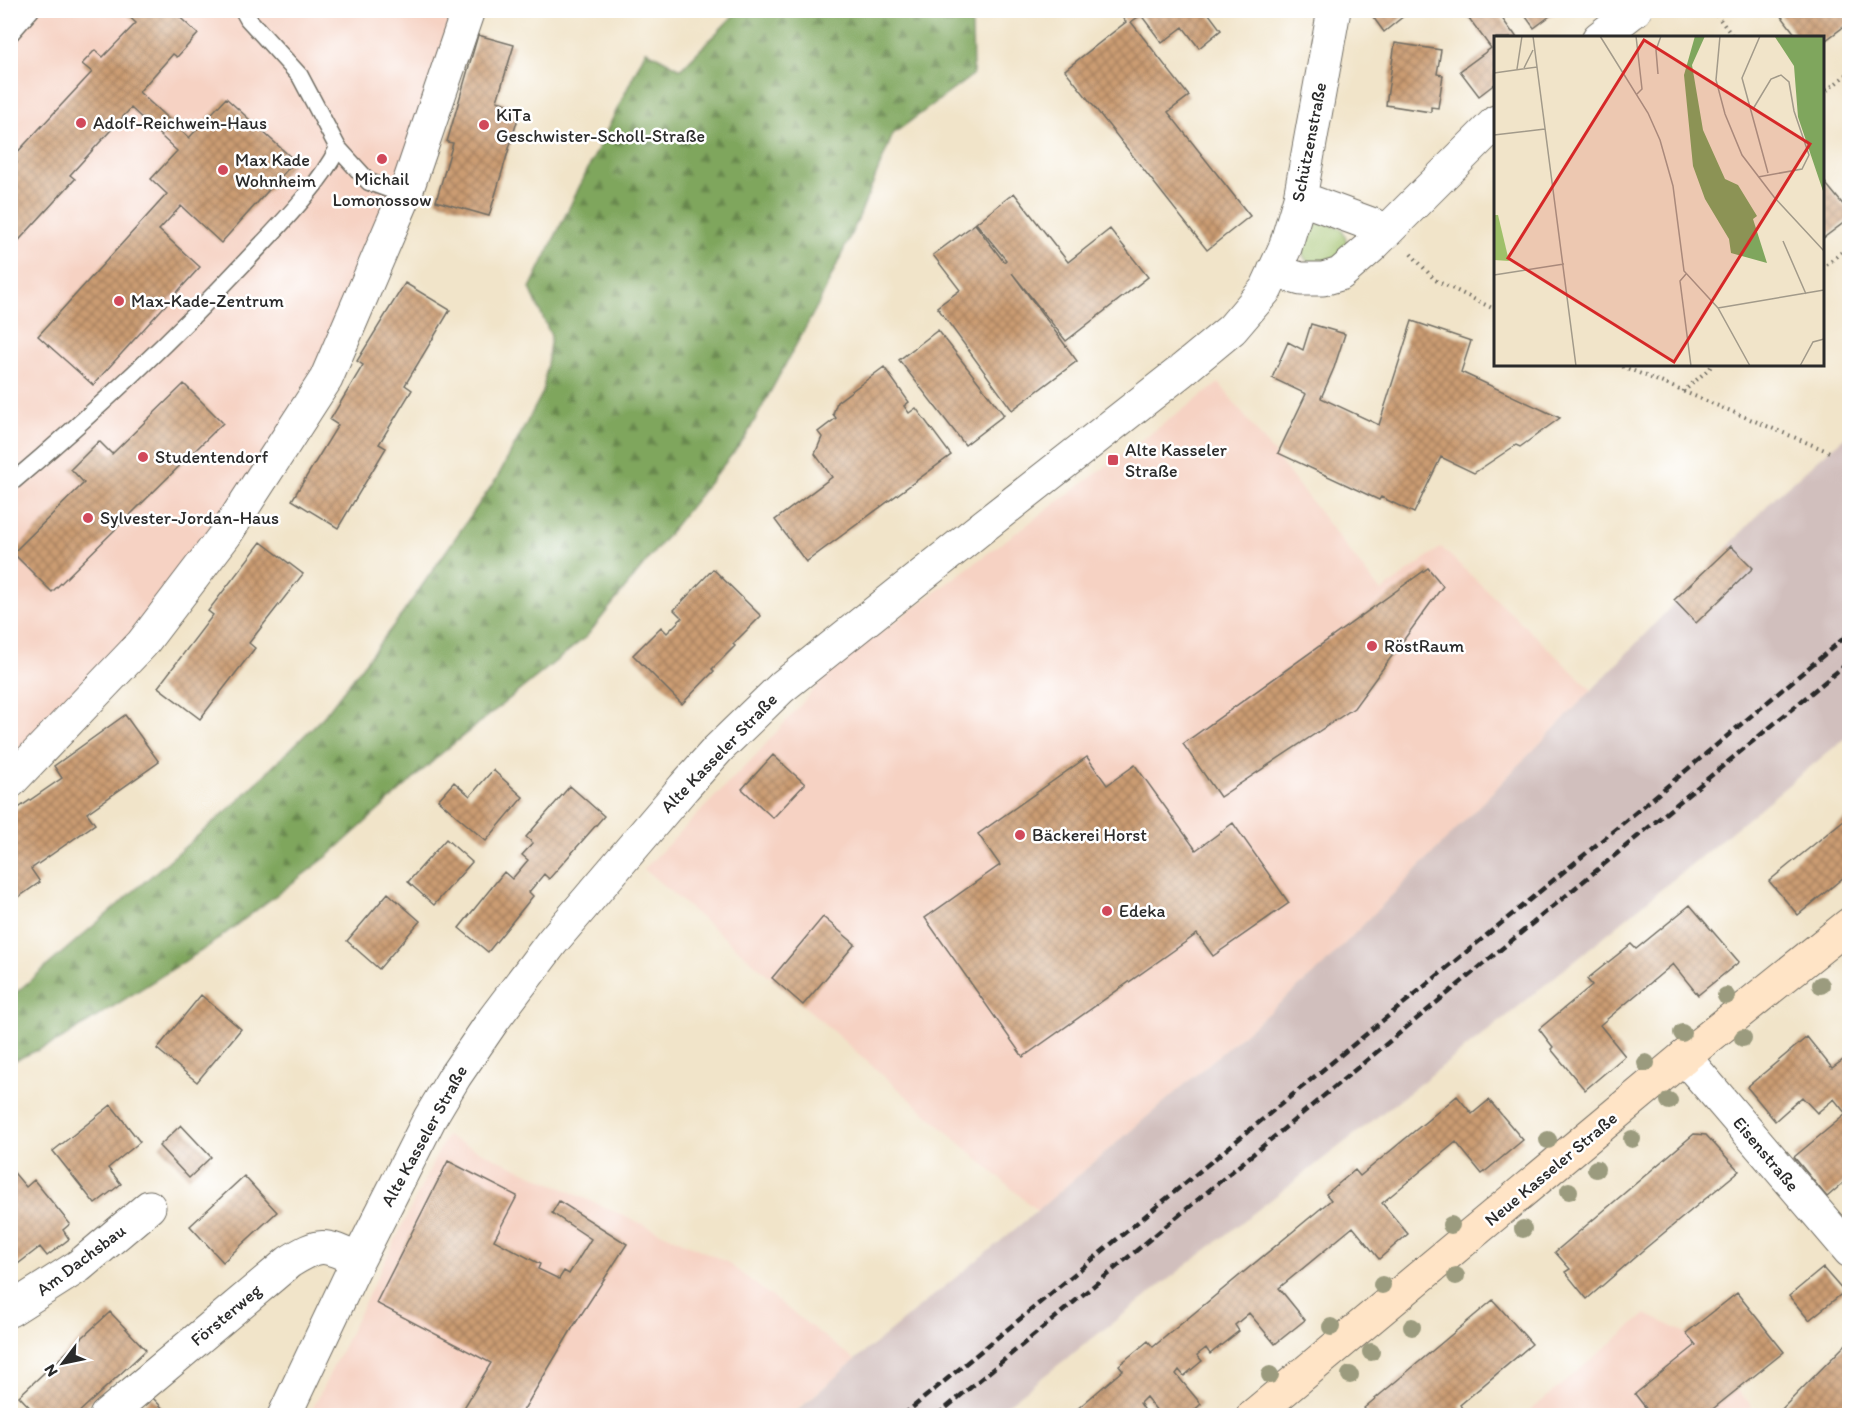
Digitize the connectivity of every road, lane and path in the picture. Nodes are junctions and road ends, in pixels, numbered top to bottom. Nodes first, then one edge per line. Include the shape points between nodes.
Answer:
1 (31, 10) edge
2 (243, 10) edge
3 (468, 10) edge
4 (1334, 10) edge
5 (1635, 10) edge
6 (1713, 10) edge
7 (10, 34) edge
8 (1602, 36) edge
9 (1732, 36) edge
10 (1850, 72) edge
11 (1824, 92) edge
12 (1494, 124) edge
13 (338, 148) junction
14 (405, 195) junction
15 (1300, 198) junction
16 (1387, 230) junction
17 (1850, 245) edge
18 (1824, 267) edge
19 (1274, 270) junction
20 (1494, 309) edge
21 (1622, 366) edge
22 (1712, 366) edge
23 (1683, 392) junction
24 (1832, 453) dead end
25 (10, 484) edge
26 (10, 782) edge
27 (1850, 924) edge
28 (1684, 1057) junction
29 (149, 1207) dead end
30 (1850, 1251) edge
31 (357, 1260) junction
32 (10, 1310) edge
33 (106, 1416) edge
34 (284, 1416) edge
35 (1253, 1416) edge

1 - 7 lane
2 - 13 lane via 300,76
3 - 14 street
4 - 15 street, Schützenstraße
5 - 8 street
6 - 9 path
10 - 11 path
12 - 16 street
13 - 14 lane via 369,182
13 - 25 lane via 330,165 288,216 199,310
14 - 26 street via 326,380 225,535 142,644
15 - 16 street
15 - 19 street, Schützenstraße
16 - 19 street via 1340,274 1301,279
16 - 20 path via 1435,280
17 - 18 path
19 - 31 street, Alte Kasseler Straße via 1266,289 1232,329 782,687 718,749 552,942 494,1019 430,1118
21 - 23 path
22 - 23 path
23 - 24 path
27 - 28 main road, Neue Kasseler Straße
28 - 30 street, Eisenstraße
28 - 35 main road, Neue Kasseler Straße
29 - 32 street, Am Dachsbau via 79,1266
31 - 33 street, Försterweg via 333,1248 309,1249
31 - 34 street, Alte Kasseler Straße

